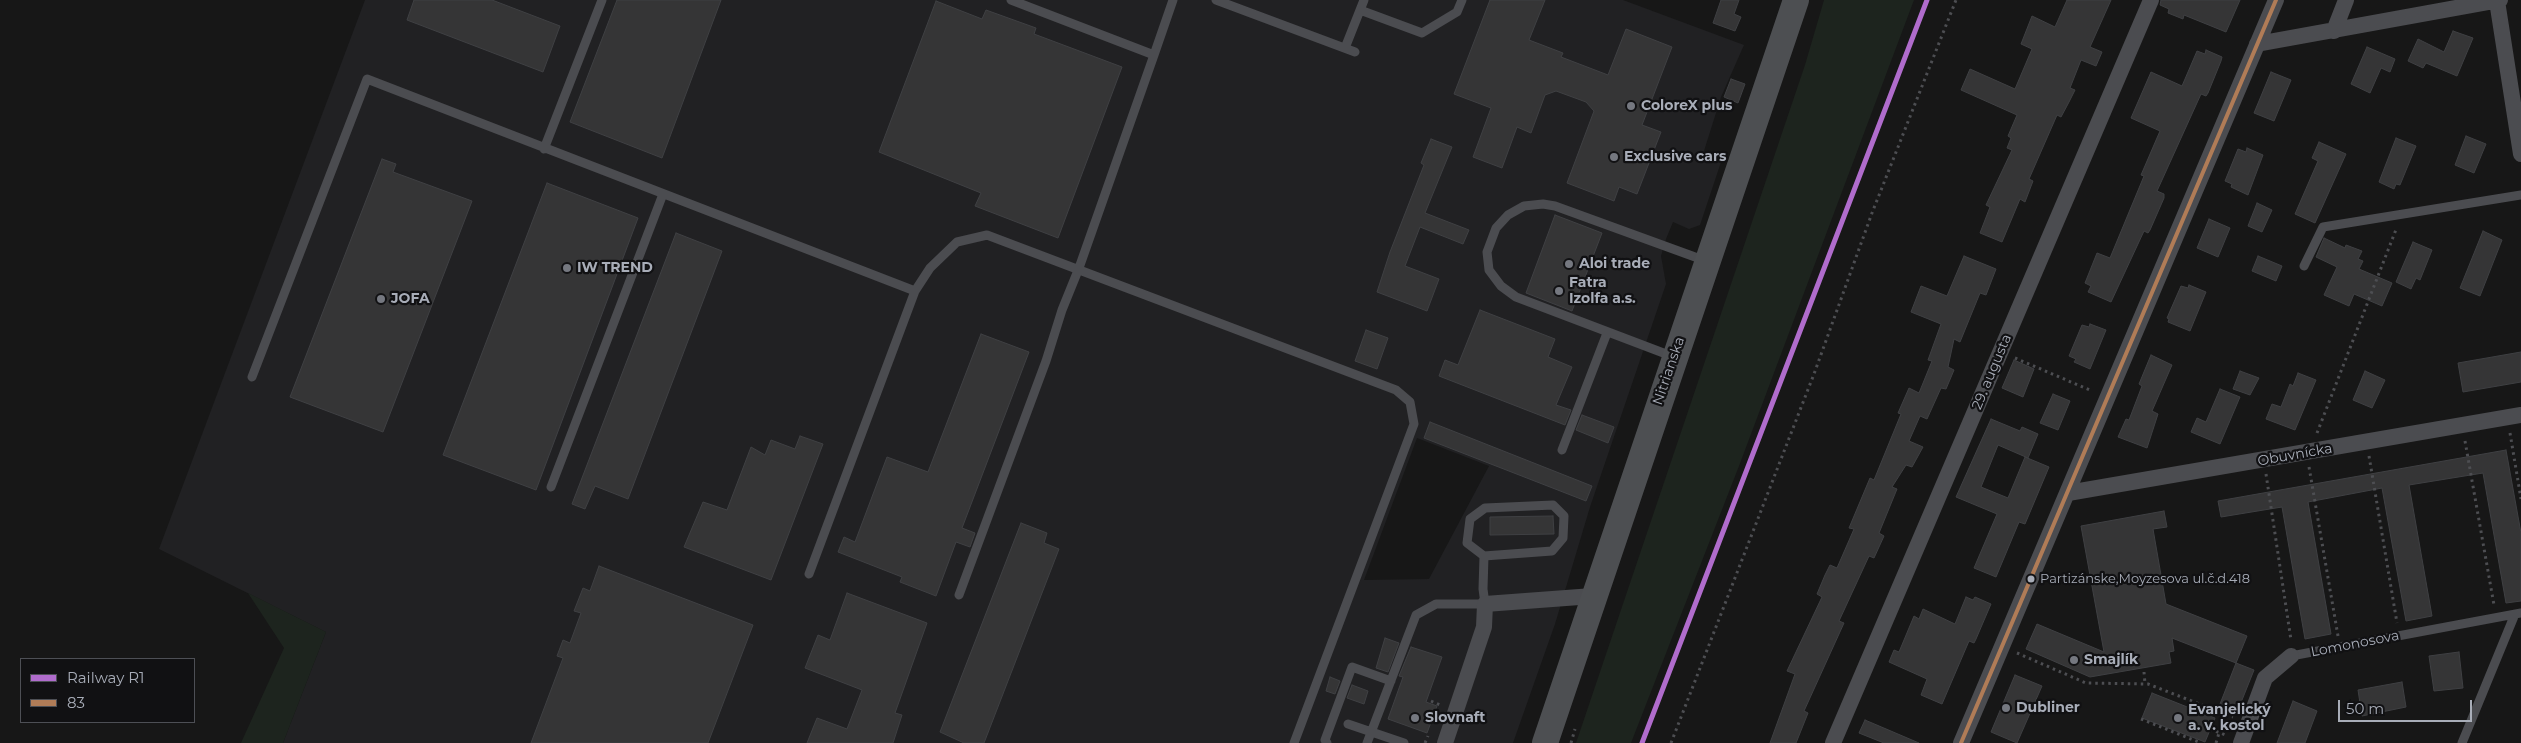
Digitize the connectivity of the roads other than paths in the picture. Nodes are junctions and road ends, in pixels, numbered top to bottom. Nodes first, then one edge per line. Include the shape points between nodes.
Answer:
1 (602, 0) edge
2 (1011, 0) edge
3 (1173, 0) edge
4 (1216, 0) edge
5 (1364, 0) edge
6 (1462, 0) edge
7 (1796, 0) edge
8 (2151, 0) edge
9 (2276, 0) edge
10 (2346, 0) edge
11 (2498, 0) edge
12 (2464, 4) edge
13 (1360, 10) junction
14 (2334, 31) junction
15 (2258, 44) junction
16 (1345, 48) junction
17 (1356, 52) dead end
18 (1154, 55) junction
19 (544, 149) junction
20 (2521, 154) edge
21 (663, 194) junction
22 (2521, 195) edge
23 (1707, 261) junction
24 (2304, 266) dead end
25 (1079, 268) junction
26 (915, 291) junction
27 (1607, 333) junction
28 (1674, 357) junction
29 (252, 377) dead end
30 (2521, 415) edge
31 (1562, 450) dead end
32 (551, 487) dead end
33 (2068, 493) junction
34 (1484, 556) junction
35 (809, 574) dead end
36 (959, 595) dead end
37 (1593, 596) junction
38 (1485, 604) junction
39 (2518, 614) edge
40 (2290, 656) joint
41 (1391, 681) junction
42 (1348, 724) dead end
43 (1371, 732) junction
44 (1294, 743) edge
45 (1327, 743) edge
46 (1367, 743) edge
47 (1404, 743) edge
48 (1445, 743) edge
49 (1545, 743) edge
50 (1833, 743) edge
51 (1961, 743) edge
52 (2240, 743) edge
53 (2462, 743) edge

1 - 19 lane
2 - 18 lane
3 - 18 lane
4 - 16 lane
5 - 13 lane
6 - 13 lane via 1457,12 1422,32
7 - 23 main road, Nitrianska
8 - 50 street, 29. augusta
9 - 15 street
10 - 14 street
11 - 12 street
11 - 20 street
12 - 14 street
13 - 16 lane
14 - 15 street
15 - 33 street
16 - 17 lane
18 - 25 lane
19 - 21 lane
19 - 29 lane via 367,79
21 - 26 lane
21 - 32 lane
22 - 24 lane via 2323,227
23 - 27 lane via 1555,206 1524,206 1508,216 1496,228 1487,252 1489,270 1501,286 1516,297
23 - 28 main road, Nitrianska
25 - 26 lane via 988,235 957,242 930,268
25 - 36 lane
25 - 44 lane via 1396,390 1410,402 1414,424
26 - 35 lane
27 - 28 lane
27 - 31 lane
28 - 37 main road, Nitrianska
30 - 33 street, Obuvnícka via 2367,443 2310,448
33 - 51 street
34 - 34 lane via 1552,551 1563,538 1564,516 1553,505 1485,508 1470,519 1467,543
34 - 38 lane
37 - 38 street
37 - 49 main road, Nitrianska
38 - 41 lane via 1436,604 1416,615
38 - 48 street via 1484,627
39 - 40 lane, Lomonosova
39 - 53 lane
40 - 52 street via 2265,678
41 - 43 lane
41 - 45 lane via 1352,667 1325,740
42 - 43 lane
43 - 46 lane
43 - 47 lane

